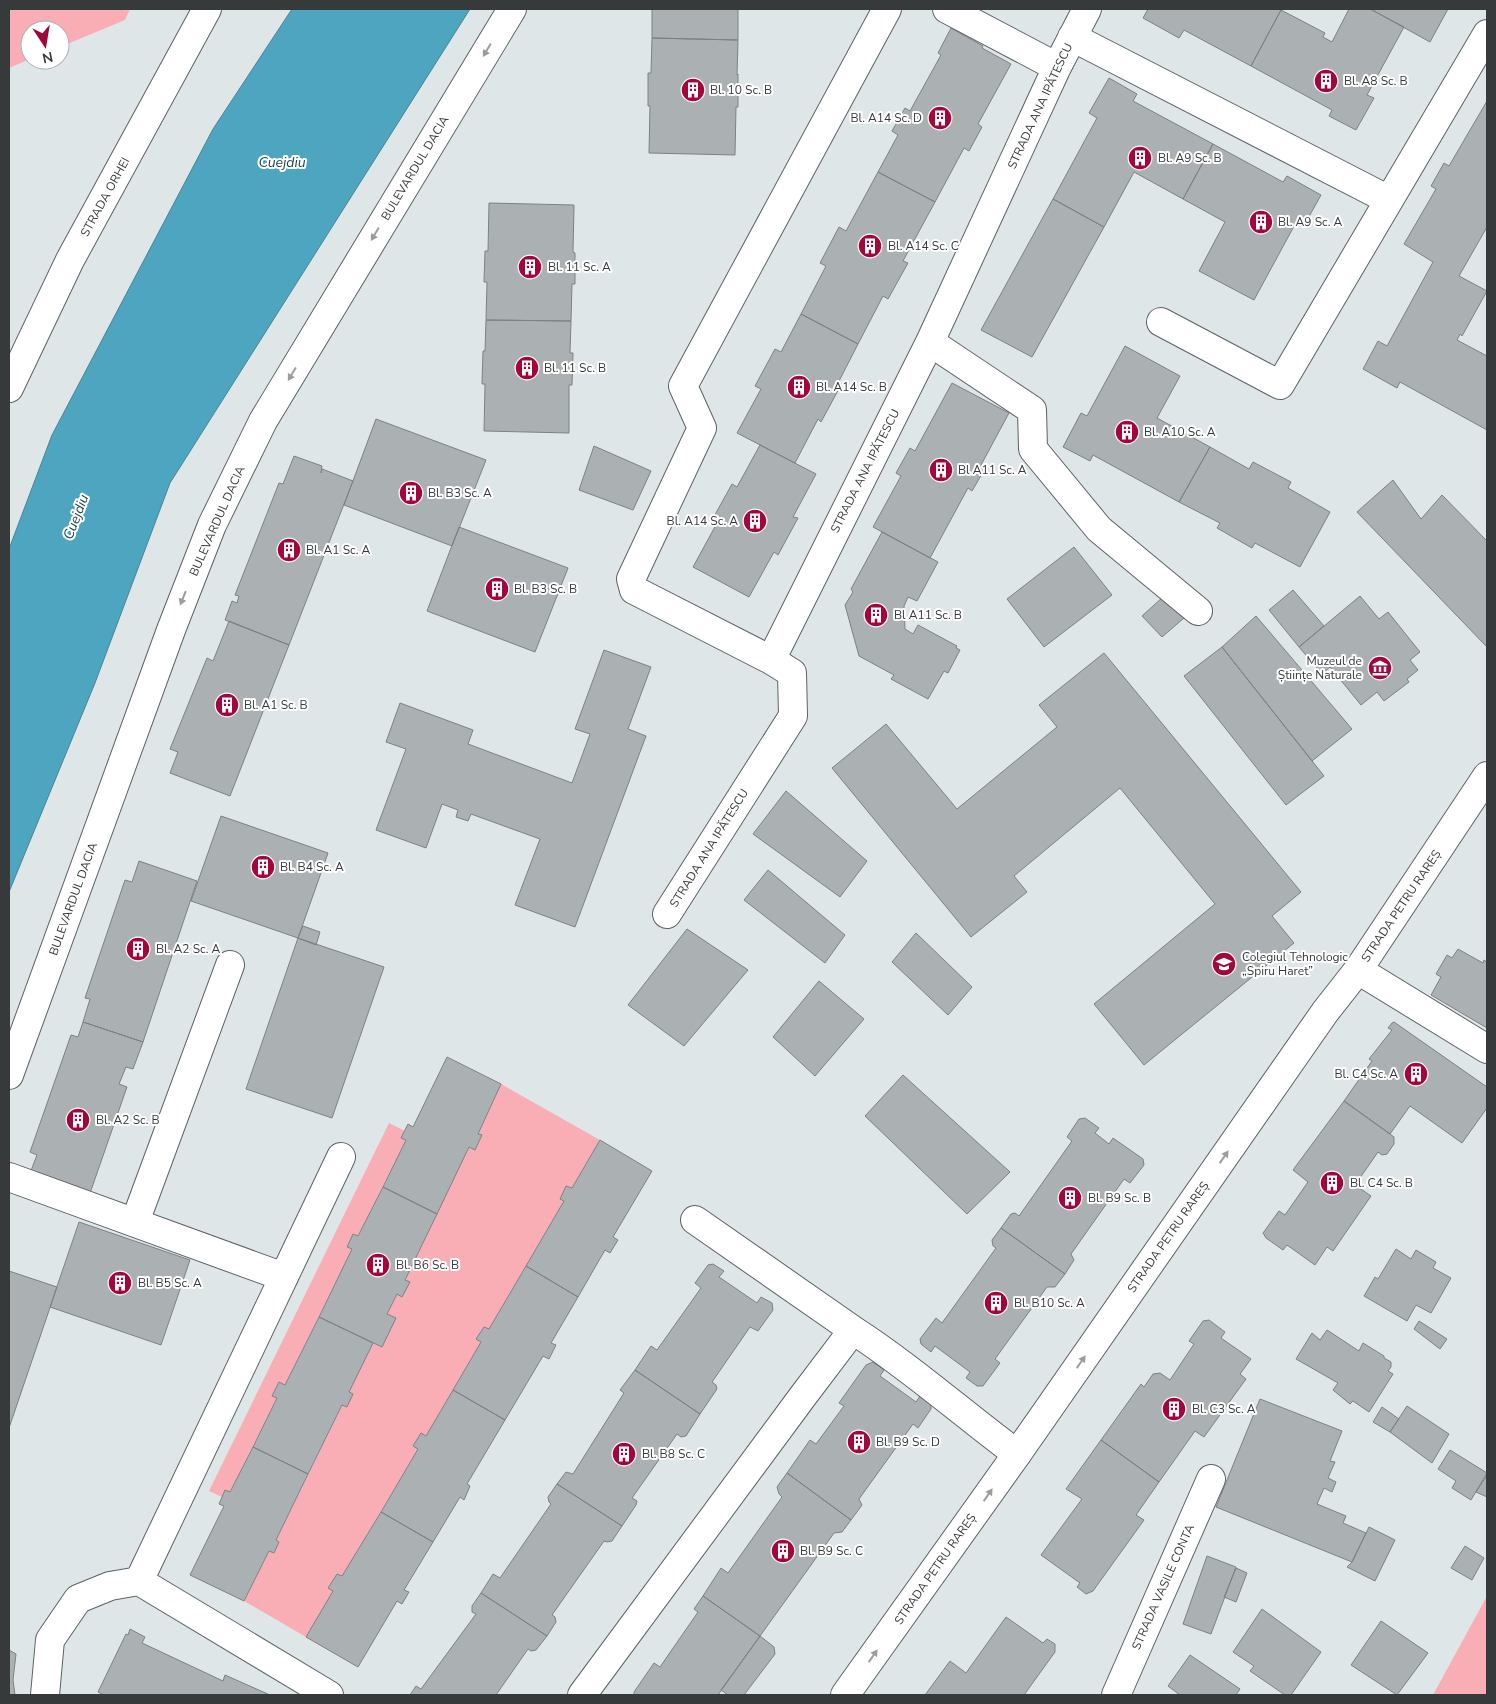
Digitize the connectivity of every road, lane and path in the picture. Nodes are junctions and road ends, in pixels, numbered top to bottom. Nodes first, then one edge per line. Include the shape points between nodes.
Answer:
1 (207, 9) edge
2 (512, 9) edge
3 (887, 9) edge
4 (947, 9) edge
5 (1087, 9) edge
6 (1487, 34) edge
7 (1072, 37) junction
8 (1057, 67) junction
9 (1389, 200) junction
10 (1161, 322) dead end
11 (930, 342) junction
12 (9, 388) edge
13 (1198, 611) dead end
14 (771, 660) junction
15 (1487, 776) edge
16 (667, 914) dead end
17 (230, 965) dead end
18 (1358, 970) junction
19 (1487, 1050) edge
20 (9, 1075) edge
21 (341, 1157) dead end
22 (9, 1177) edge
23 (695, 1220) dead end
24 (135, 1222) junction
25 (284, 1277) junction
26 (853, 1330) junction
27 (1017, 1454) junction
28 (1211, 1479) dead end
29 (139, 1581) junction
30 (45, 1695) edge
31 (329, 1695) edge
32 (582, 1695) edge
33 (845, 1695) edge
34 (1116, 1695) edge

1 - 12 main road, STRADA ORHEI via 70,260
2 -> 20 main road, BULEVARDUL DACIA via 263,421 212,525
3 - 14 main road via 683,386 702,428 630,579 634,590
4 - 8 main road
5 - 7 main road, STRADA ANA IPĂTESCU
6 - 9 main road
7 - 8 main road, STRADA ANA IPĂTESCU
7 - 9 main road
8 - 11 main road, STRADA ANA IPĂTESCU
9 - 10 main road via 1280,384
11 - 13 main road via 1032,410 1033,449 1099,529
11 - 14 main road, STRADA ANA IPĂTESCU
14 - 16 main road, STRADA ANA IPĂTESCU via 792,673 793,716
15 - 18 main road, STRADA PETRU RAREȘ
17 - 24 main road
18 - 19 main road
27 -> 18 main road, STRADA PETRU RAREȘ via 1325,1012
21 - 25 main road
22 - 24 main road
23 - 26 main road
24 - 25 main road
25 - 29 main road
26 - 27 main road via 885,1351
26 - 32 main road
33 -> 27 main road, STRADA PETRU RAREȘ
28 - 34 main road, STRADA VASILE CONTA
29 - 30 main road via 110,1586 78,1599 50,1640
29 - 31 main road

